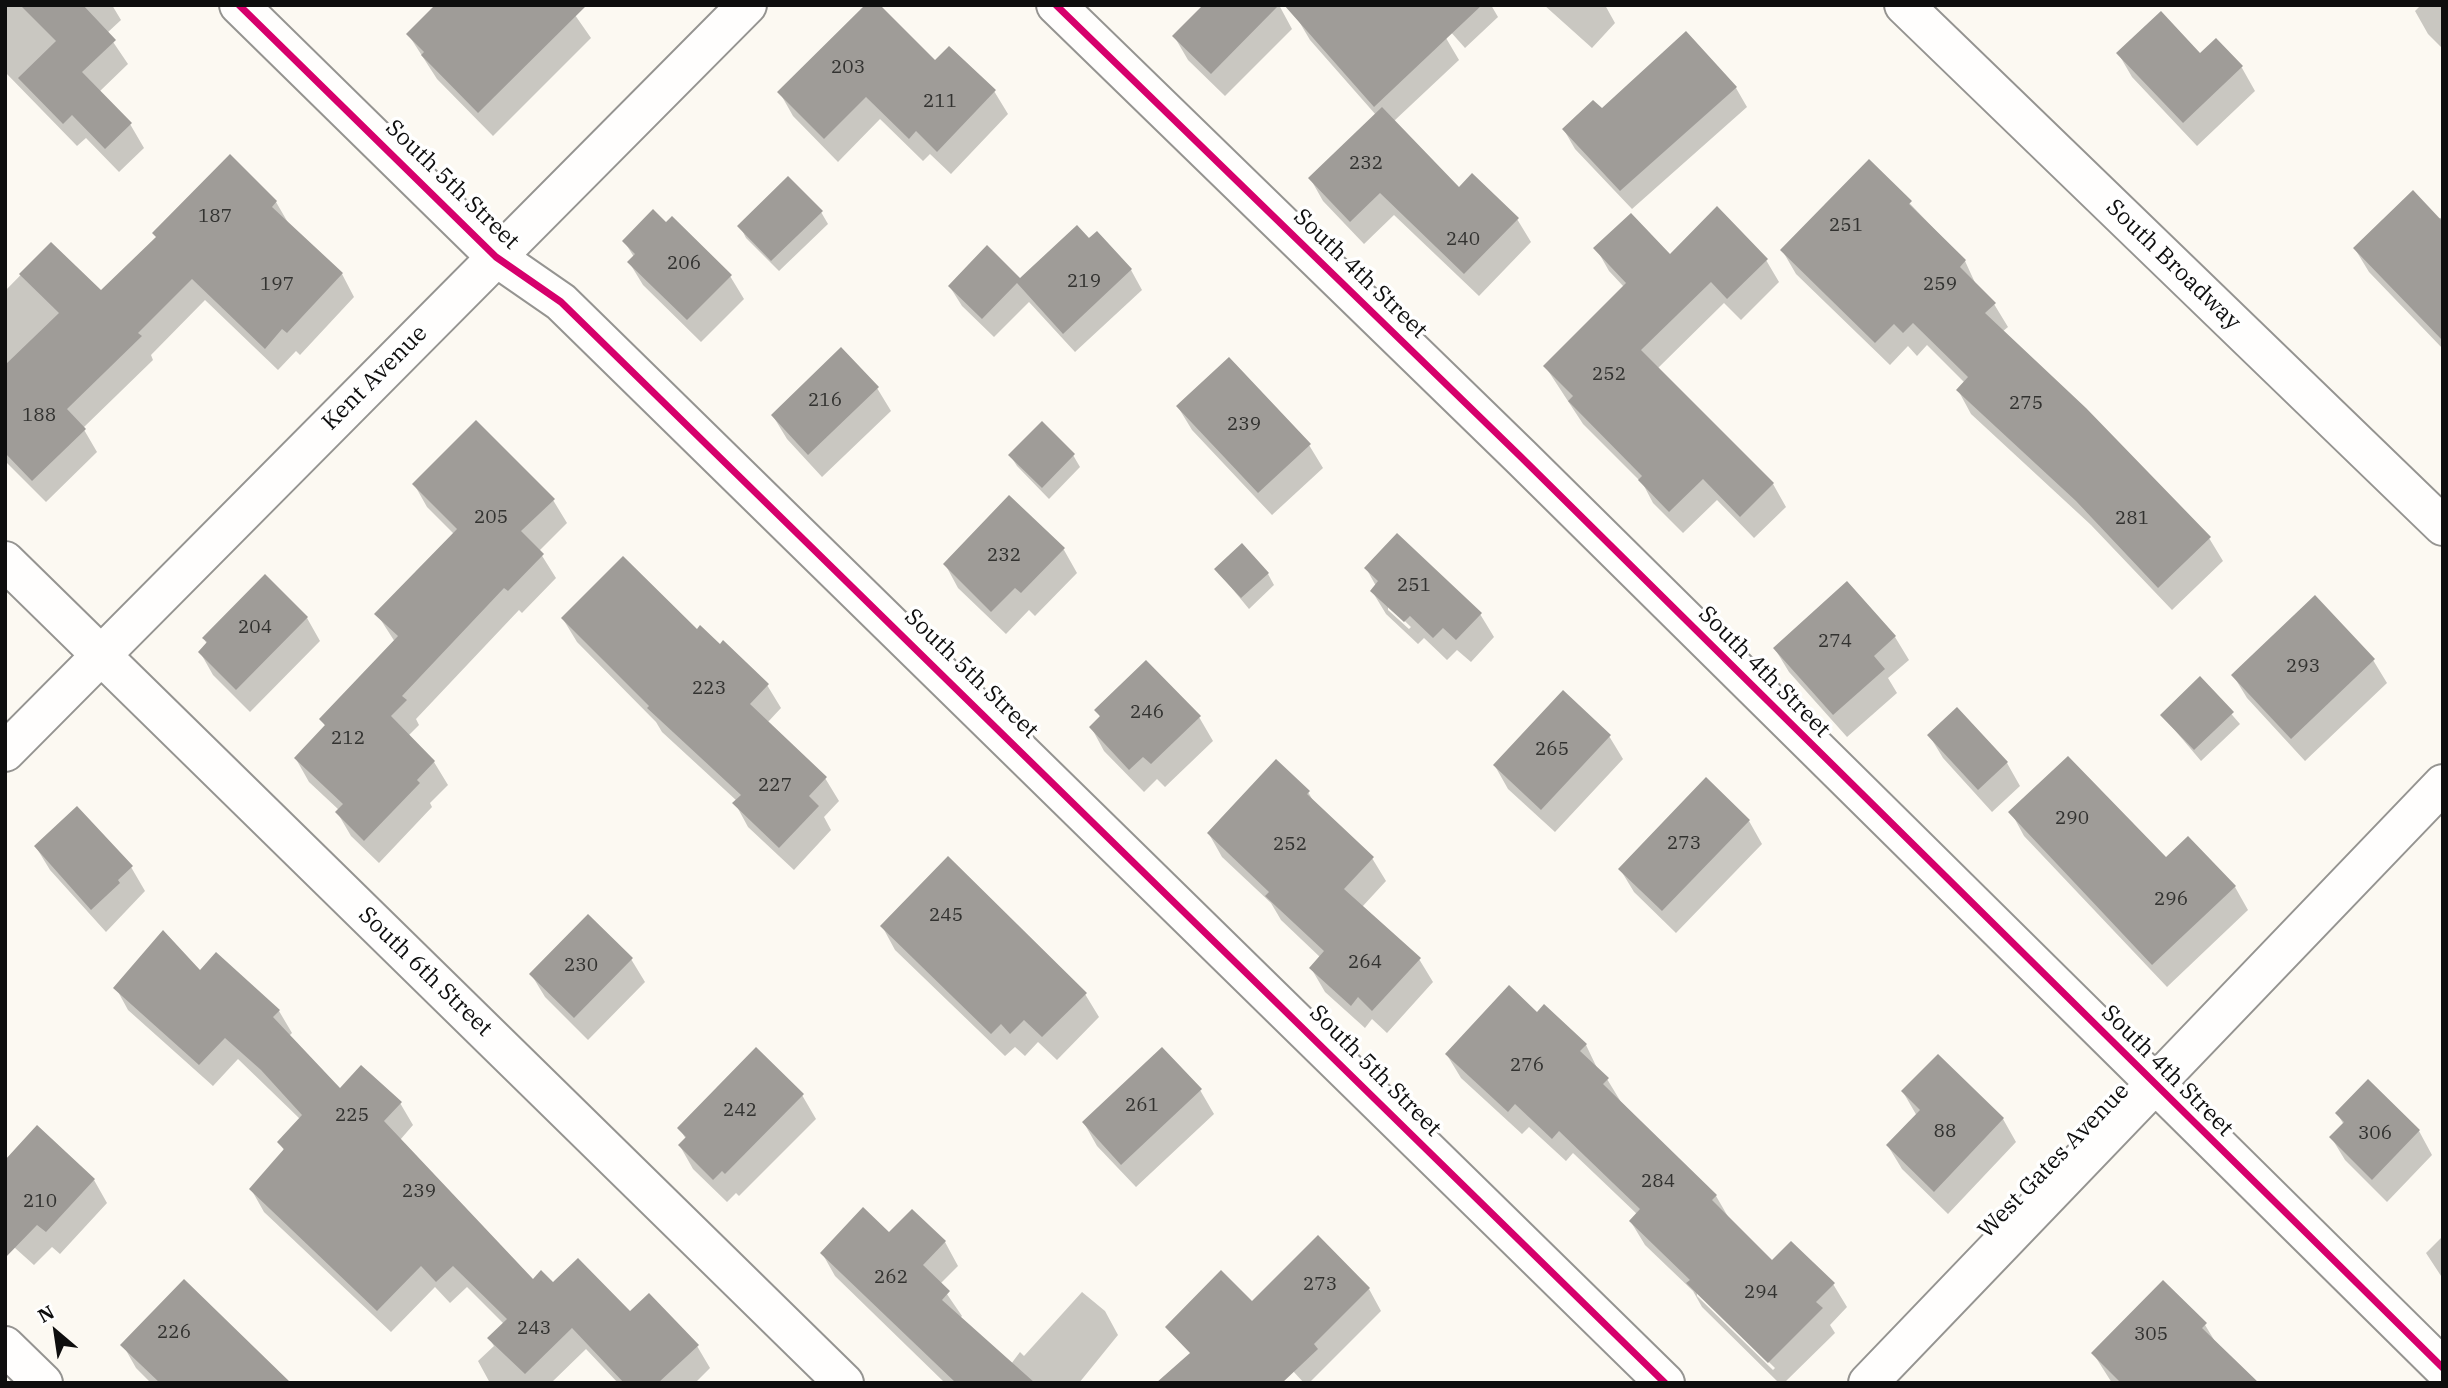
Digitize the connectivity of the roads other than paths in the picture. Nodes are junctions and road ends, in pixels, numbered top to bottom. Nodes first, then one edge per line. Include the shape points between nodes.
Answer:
1 (239, 5) edge
2 (747, 5) edge
3 (1056, 5) edge
4 (1904, 5) edge
5 (496, 257) junction
6 (2443, 526) edge
7 (5, 561) edge
8 (101, 654) junction
9 (5, 752) edge
10 (2443, 784) edge
11 (2153, 1085) junction
12 (5, 1346) edge
13 (2443, 1368) edge
14 (43, 1383) edge
15 (844, 1383) edge
16 (1665, 1383) edge
17 (1868, 1383) edge

1 - 5 street, South 5th Street
2 - 5 street, Kent Avenue
3 - 11 street, South 4th Street via 1521,457
4 - 6 street, South Broadway
5 - 8 street, Kent Avenue
5 - 16 street, South 5th Street via 561,302
7 - 8 street, South 6th Street
8 - 9 street, Kent Avenue
8 - 15 street, South 6th Street
10 - 11 street, West Gates Avenue
11 - 13 street, South 4th Street
11 - 17 street, West Gates Avenue
12 - 14 street

